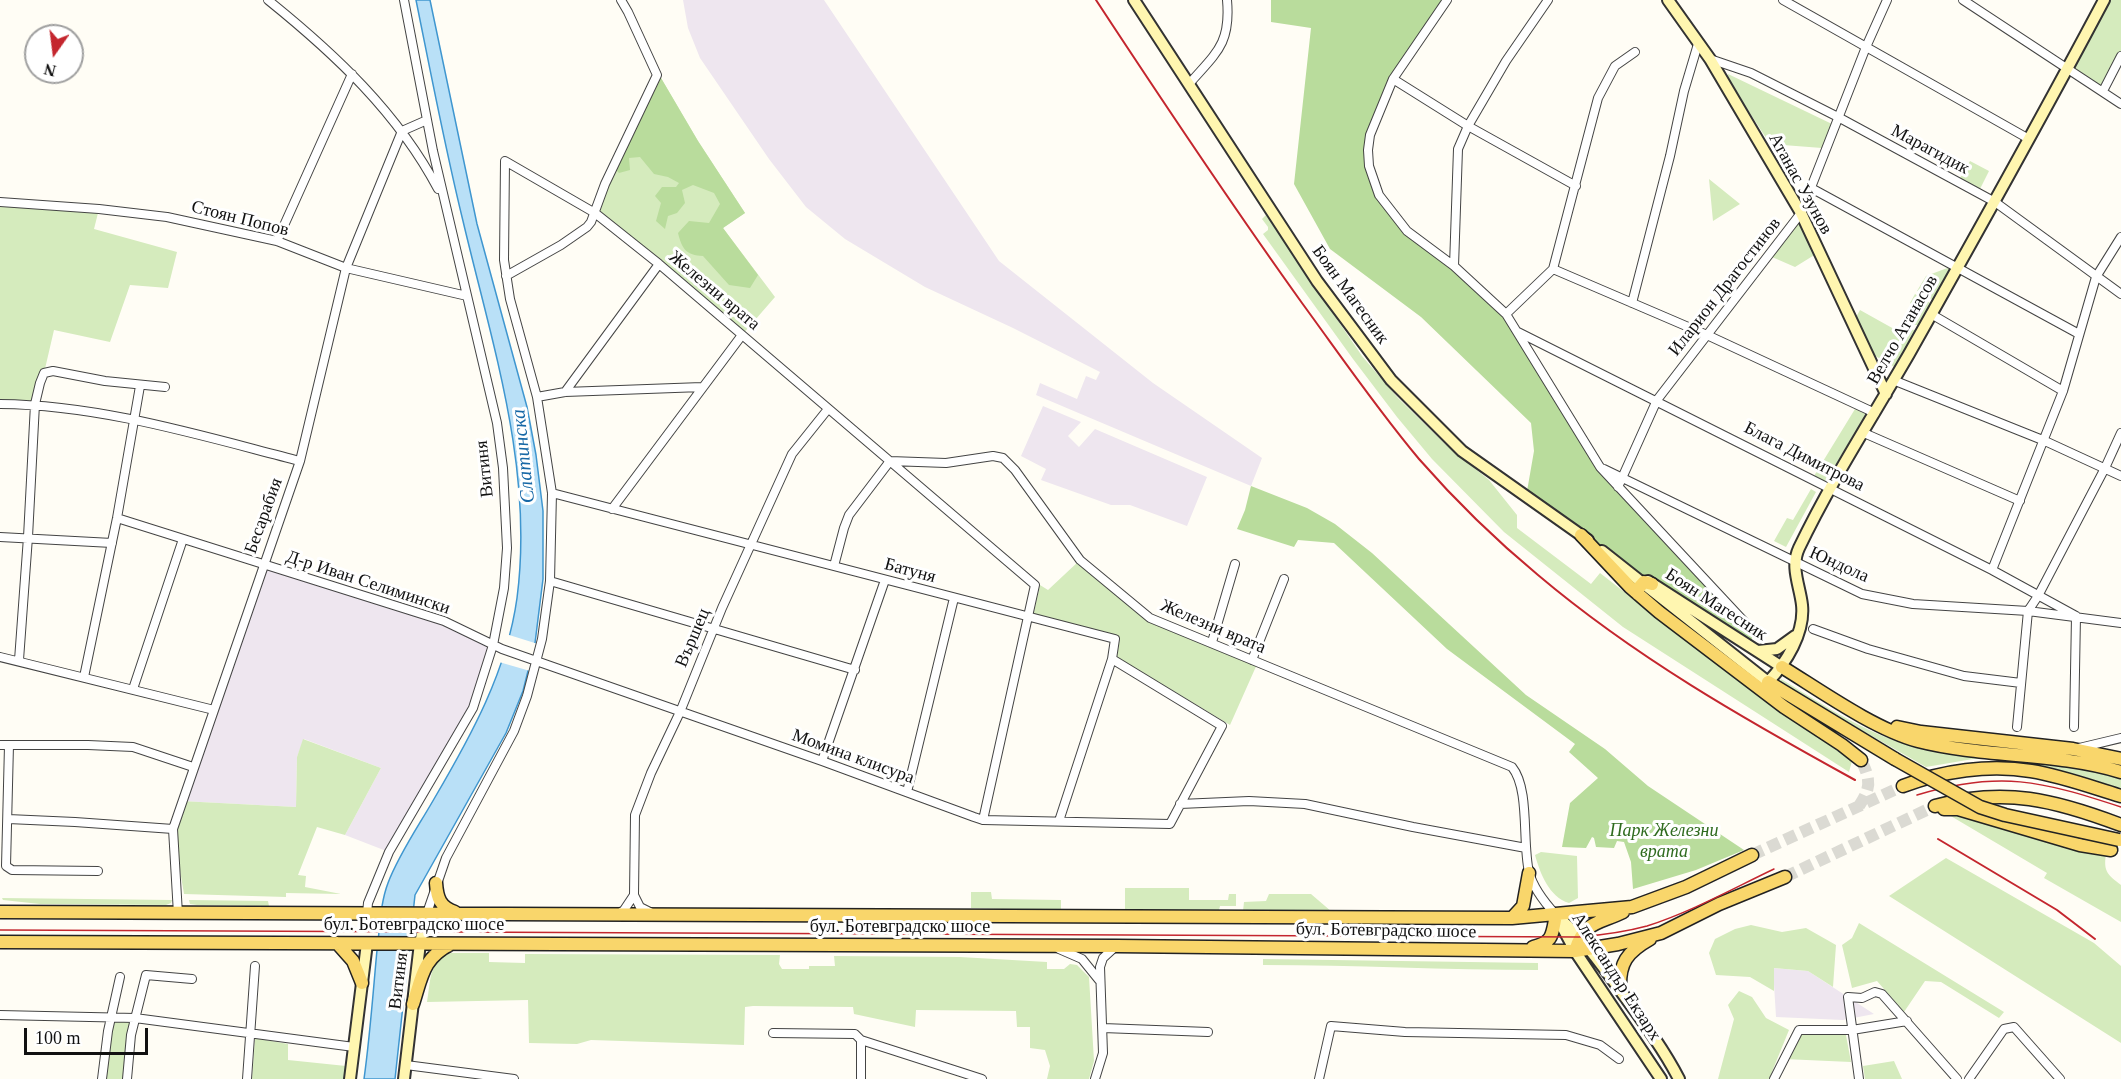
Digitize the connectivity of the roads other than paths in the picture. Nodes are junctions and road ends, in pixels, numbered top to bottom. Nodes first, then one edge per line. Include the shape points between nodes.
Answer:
1 (268, 0) edge
2 (404, 0) edge
3 (621, 0) edge
4 (1134, 0) edge
5 (1227, 0) edge
6 (1447, 0) edge
7 (1548, 0) edge
8 (1668, 0) edge
9 (1783, 0) edge
10 (1887, 0) edge
11 (1963, 0) edge
12 (2104, 0) edge
13 (1698, 44) junction
14 (1866, 48) junction
15 (1635, 51) dead end
16 (2121, 56) edge
17 (1710, 59) junction
18 (2067, 69) junction
19 (352, 74) junction
20 (1393, 78) junction
21 (1189, 84) junction
22 (2103, 91) junction
23 (2121, 104) edge
24 (1838, 117) junction
25 (427, 120) junction
26 (1468, 126) junction
27 (402, 131) junction
28 (2029, 139) junction
29 (506, 161) joint
30 (1576, 186) junction
31 (1811, 188) junction
32 (443, 198) junction
33 (0, 202) edge
34 (1995, 202) junction
35 (596, 213) junction
36 (1801, 213) junction
37 (2121, 237) edge
38 (277, 241) junction
39 (659, 264) junction
40 (1454, 266) junction
41 (1958, 267) junction
42 (346, 268) junction
43 (1553, 269) junction
44 (506, 276) junction
45 (2096, 276) junction
46 (2121, 294) edge
47 (467, 296) junction
48 (1632, 303) junction
49 (1931, 314) junction
50 (1506, 315) junction
51 (1516, 331) junction
52 (742, 334) junction
53 (2079, 334) junction
54 (1707, 335) junction
55 (1893, 380) junction
56 (140, 386) junction
57 (165, 387) dead end
58 (702, 387) junction
59 (2063, 391) junction
60 (565, 392) junction
61 (1886, 394) junction
62 (537, 397) junction
63 (1657, 400) junction
64 (0, 404) edge
65 (35, 404) junction
66 (828, 409) junction
67 (1875, 413) junction
68 (134, 419) junction
69 (1864, 432) junction
70 (2121, 434) edge
71 (2045, 441) junction
72 (300, 461) junction
73 (890, 461) junction
74 (1600, 468) junction
75 (2105, 468) junction
76 (2121, 476) edge
77 (1622, 478) junction
78 (1618, 487) junction
79 (1831, 488) junction
80 (552, 493) junction
81 (2020, 501) junction
82 (612, 509) junction
83 (117, 518) junction
84 (1581, 535) junction
85 (0, 537) edge
86 (28, 537) junction
87 (183, 539) junction
88 (112, 543) junction
89 (750, 544) junction
90 (1795, 562) junction
91 (1235, 564) dead end
92 (263, 565) junction
93 (834, 566) junction
94 (1992, 570) junction
95 (885, 579) junction
96 (1284, 579) dead end
97 (550, 581) junction
98 (1644, 587) junction
99 (2038, 596) junction
100 (954, 598) junction
101 (2028, 611) junction
102 (2076, 616) junction
103 (1029, 617) junction
104 (2120, 622) edge
105 (713, 629) junction
106 (1813, 629) dead end
107 (1752, 630) dead end
108 (1797, 634) junction
109 (1212, 642) junction
110 (493, 645) junction
111 (1756, 650) junction
112 (0, 657) edge
113 (1112, 659) junction
114 (18, 660) junction
115 (535, 660) junction
116 (1252, 660) junction
117 (1782, 667) junction
118 (855, 670) junction
119 (84, 677) junction
120 (1768, 682) junction
121 (2021, 683) junction
122 (133, 689) junction
123 (214, 710) junction
124 (680, 712) junction
125 (1872, 721) junction
126 (2017, 727) dead end
127 (2074, 727) dead end
128 (2121, 738) edge
129 (4, 745) edge
130 (2073, 749) junction
131 (2121, 759) edge
132 (1861, 760) tunnel mouth
133 (822, 761) junction
134 (193, 767) junction
135 (2121, 772) edge
136 (1903, 786) tunnel mouth
137 (907, 792) junction
138 (2121, 796) edge
139 (1180, 804) junction
140 (8, 819) junction
141 (983, 820) junction
142 (1059, 820) junction
143 (2121, 825) edge
144 (173, 829) junction
145 (2117, 844) edge
146 (1526, 848) junction
147 (1752, 855) tunnel mouth
148 (98, 871) dead end
149 (1529, 873) junction
150 (1785, 877) tunnel mouth
151 (436, 883) junction
152 (634, 895) junction
153 (1632, 907) junction
154 (0, 912) edge
155 (368, 913) junction
156 (427, 913) junction
157 (462, 913) junction
158 (178, 914) junction
159 (616, 915) junction
160 (656, 915) junction
161 (1556, 915) junction
162 (1512, 918) junction
163 (1661, 933) junction
164 (1579, 937) junction
165 (0, 942) edge
166 (337, 943) junction
167 (367, 943) junction
168 (420, 943) junction
169 (452, 943) junction
170 (1051, 946) junction
171 (1117, 946) junction
172 (1590, 949) junction
173 (1519, 951) junction
174 (1575, 951) junction
175 (255, 966) dead end
176 (120, 977) dead end
177 (192, 979) dead end
178 (1099, 980) junction
179 (362, 983) junction
180 (1620, 989) junction
181 (413, 1004) junction
182 (0, 1015) edge
183 (111, 1016) junction
184 (135, 1018) junction
185 (1907, 1022) junction
186 (1103, 1028) junction
187 (1852, 1030) junction
188 (1208, 1032) dead end
189 (773, 1033) dead end
190 (251, 1034) junction
191 (861, 1040) junction
192 (354, 1047) junction
193 (1619, 1059) dead end
194 (406, 1065) junction
195 (102, 1079) edge
196 (127, 1079) edge
197 (247, 1079) edge
198 (350, 1079) edge
199 (404, 1079) edge
200 (514, 1079) edge
201 (861, 1079) edge
202 (982, 1079) edge
203 (1095, 1079) edge
204 (1319, 1079) edge
205 (1661, 1079) edge
206 (1679, 1079) edge
207 (1774, 1079) edge
208 (1859, 1079) edge
209 (1957, 1079) edge
210 (1969, 1079) edge
211 (2060, 1079) edge

1 - 19 street
2 - 25 street, Витиня
3 - 35 street via 657,75 605,184
4 - 21 street, Боян Магесник
5 - 21 street via 1229,22 1222,46
6 - 20 street, Боян Магесник
7 - 26 street
8 - 13 street, Атанас Узунов
9 - 14 street
10 - 14 street, Иларион Драгостинов
11 - 18 street
12 - 18 street, Велчо Атанасов
13 - 17 street, Атанас Узунов
13 - 48 street
14 - 24 street, Иларион Драгостинов
14 - 28 street
15 - 30 street via 1615,66 1598,98
16 - 22 street
17 - 24 street, Марагидик via 1751,73
17 - 36 street, Атанас Узунов
18 - 22 street
18 - 28 street, Велчо Атанасов
19 - 27 street
19 - 38 street
20 - 26 street
20 - 40 street, Боян Магесник via 1370,135 1373,180 1379,195 1407,231
21 - 84 street, Боян Магесник via 1317,281 1391,380 1462,451
22 - 23 street
24 - 31 street, Иларион Драгостинов
24 - 34 street, Марагидик
25 - 27 street
25 - 32 street, Витиня
26 - 30 street
26 - 40 street via 1458,149
27 - 32 street
27 - 42 street, Бесарабия
28 - 34 street, Велчо Атанасов
29 - 35 street, Железни врата
29 - 44 street, Витиня
30 - 43 street
31 - 36 street, Иларион Драгостинов
31 - 41 street
32 - 47 street, Витиня
33 - 38 street, Стоян Попов via 133,212
34 - 41 street, Велчо Атанасов
34 - 45 street, Марагидик
35 - 39 street, Железни врата
35 - 44 street via 587,227
36 - 54 street, Иларион Драгостинов
36 - 61 street, Атанас Узунов
37 - 45 street
38 - 42 street, Стоян Попов
39 - 52 street, Железни врата
39 - 60 street
40 - 50 street, Боян Магесник
41 - 49 street, Велчо Атанасов
41 - 53 street
42 - 47 street, Стоян Попов
42 - 72 street, Бесарабия
43 - 48 street
43 - 50 street
44 - 62 street, Витиня
45 - 46 street, Марагидик
45 - 53 street
47 - 110 street, Витиня via 503,468 507,548
48 - 54 street
49 - 55 street, Велчо Атанасов
49 - 59 street
50 - 51 street, Боян Магесник
51 - 63 street, Блага Димитрова
51 - 74 street, Боян Магесник
52 - 58 street
52 - 66 street, Железни врата
53 - 59 street
54 - 63 street, Иларион Драгостинов
54 - 67 street
55 - 61 street, Велчо Атанасов
55 - 71 street
56 - 57 street
56 - 65 street via 53,371 44,373
56 - 68 street
58 - 60 street
58 - 82 street
59 - 71 street
60 - 62 street
61 - 67 street, Велчо Атанасов
62 - 80 street, Витиня
63 - 77 street, Иларион Драгостинов
63 - 79 street, Блага Димитрова
64 - 65 street
65 - 68 street
65 - 86 street
66 - 73 street, Железни врата
66 - 89 street, Вършец via 792,454
67 - 69 street, Велчо Атанасов
68 - 72 street
68 - 83 street
69 - 79 street, Велчо Атанасов
69 - 81 street
70 - 75 street
71 - 75 street
71 - 81 street
72 - 92 street, Бесарабия
73 - 93 street via 849,515
73 - 103 street, Железни врата via 1035,585
73 - 109 street, Железни врата via 946,463 1002,458 1015,470 1080,560 1101,579 1150,618
74 - 77 street, Юндола
74 - 78 street, Боян Магесник
75 - 76 street
75 - 99 street
77 - 78 street, Иларион Драгостинов
77 - 90 street, Юндола
78 - 107 street, Боян Магесник
79 - 90 street, Велчо Атанасов
79 - 94 street, Блага Димитрова
80 - 82 street, Батуня
80 - 97 street, Витиня
81 - 94 street
82 - 89 street, Батуня
83 - 87 street, Д-р Иван Селимински
83 - 88 street
84 - 98 main road
84 - 98 street, Боян Магесник
85 - 86 street
86 - 88 street
86 - 114 street
87 - 92 street, Д-р Иван Селимински
87 - 122 street
88 - 119 street
89 - 93 street, Батуня
89 - 105 street, Вършец
90 - 101 street, Юндола via 1862,594 1913,604
90 - 108 street via 1803,614
91 - 109 street
92 - 110 street, Д-р Иван Селимински via 444,621
92 - 123 street, Бесарабия
93 - 95 street, Батуня
94 - 99 street, Блага Димитрова
95 - 100 street, Батуня
95 - 118 street
96 - 116 street
97 - 105 street
97 - 115 street, Витиня
98 - 111 street, Боян Магесник
98 - 120 street, Боян Магесник
98 - 132 main road via 1742,676
99 - 101 street
99 - 102 street, Блага Димитрова
100 - 103 street, Батуня
100 - 137 street
101 - 102 street, Юндола
101 - 121 street
102 - 104 street, Юндола
102 - 127 street
103 - 113 street, Батуня via 1115,639
103 - 141 street
105 - 118 street
105 - 124 street, Вършец
106 - 121 street via 1964,676
108 - 111 street via 1777,649
108 - 117 street
109 - 116 street, Железни врата
110 - 115 street, Д-р Иван Селимински
110 - 155 street, Витиня via 473,708 389,852 368,903
111 - 117 street, Боян Магесник
112 - 114 street
113 - 139 street via 1222,726
113 - 142 street
114 - 119 street
115 - 124 street, Момина клисура
115 - 151 street, Витиня via 514,731
116 - 146 street, Железни врата via 1507,763 1521,783
117 - 120 street
117 - 125 main road
118 - 133 street
119 - 122 street
120 - 145 main road, bridge via 1980,807
121 - 126 street
122 - 123 street
123 - 134 street, Бесарабия
124 - 133 street, Момина клисура
124 - 152 street, Вършец via 635,815
125 - 130 main road via 1921,732
125 - 135 main road via 1916,740 1943,746
128 - 130 street
129 - 134 street via 133,747
129 - 140 street
130 - 131 main road
133 - 137 street, Момина клисура
134 - 144 street, Бесарабия
136 - 138 main road via 1954,772 1998,769 2030,771
137 - 141 street, Момина клисура
139 - 142 street, Момина клисура via 1170,824
139 - 146 street via 1305,804
140 - 144 street
140 - 148 street via 6,866 12,870
141 - 142 street, Момина клисура
143 - 145 main road via 2061,804 2016,797 1975,798 1937,808 1958,809 2080,845
144 - 158 street, Бесарабия
146 - 149 street
147 - 153 main road, бул. Ботевградско шосе via 1678,891
149 - 161 street via 1538,893
149 - 162 main road via 1523,906
150 - 163 main road, бул. Ботевградско шосе
151 - 156 street, Витиня
151 - 157 main road via 442,904
152 - 159 street
152 - 160 street via 640,907
153 - 161 main road, бул. Ботевградско шосе
153 - 164 main road via 1588,927
154 - 158 main road, бул. Ботевградско шосе
155 - 156 main road, бул. Ботевградско шосе
155 - 158 main road, бул. Ботевградско шосе
156 - 157 main road, бул. Ботевградско шосе
156 - 168 street, Витиня
157 - 159 main road, бул. Ботевградско шосе
159 - 160 main road, бул. Ботевградско шосе
160 - 162 main road, бул. Ботевградско шосе
161 - 162 main road, бул. Ботевградско шосе
161 - 164 street, Александър Екзарх
161 - 173 main road via 1550,940
161 - 174 street, Александър Екзарх
163 - 172 main road, бул. Ботевградско шосе
163 - 180 main road via 1640,945 1622,964
164 - 172 street, Александър Екзарх
164 - 174 main road
165 - 166 main road, бул. Ботевградско шосе
166 - 167 main road, бул. Ботевградско шосе
166 - 179 main road via 353,961
167 - 168 main road, бул. Ботевградско шосе
167 - 179 street, Витиня
168 - 169 main road, бул. Ботевградско шосе
168 - 181 street, Витиня
169 - 170 main road, бул. Ботевградско шосе
169 - 181 main road via 426,965
170 - 171 main road, бул. Ботевградско шосе
170 - 178 street via 1082,959
171 - 173 main road, бул. Ботевградско шосе
171 - 178 street via 1103,958
172 - 174 main road, бул. Ботевградско шосе
172 - 180 street, Александър Екзарх
173 - 174 main road, бул. Ботевградско шосе
174 - 205 street, Александър Екзарх
175 - 190 street
176 - 183 street
177 - 184 street via 146,975
178 - 186 street
179 - 192 street, Витиня
180 - 206 street, Александър Екзарх
181 - 194 street, Витиня
182 - 183 street
183 - 184 street
183 - 195 street
184 - 190 street
184 - 196 street
185 - 187 street
185 - 187 street via 1882,994 1875,992 1862,998 1848,997
185 - 209 street
186 - 188 street
186 - 203 street via 1103,1053
187 - 207 street via 1799,1030
187 - 208 street
189 - 191 street via 850,1033
190 - 192 street
190 - 197 street
191 - 201 street
191 - 202 street
192 - 198 street, Витиня
193 - 204 street via 1600,1045 1566,1035 1405,1032 1331,1026
194 - 199 street, Витиня
194 - 200 street
210 - 211 street via 2004,1029 2014,1027

